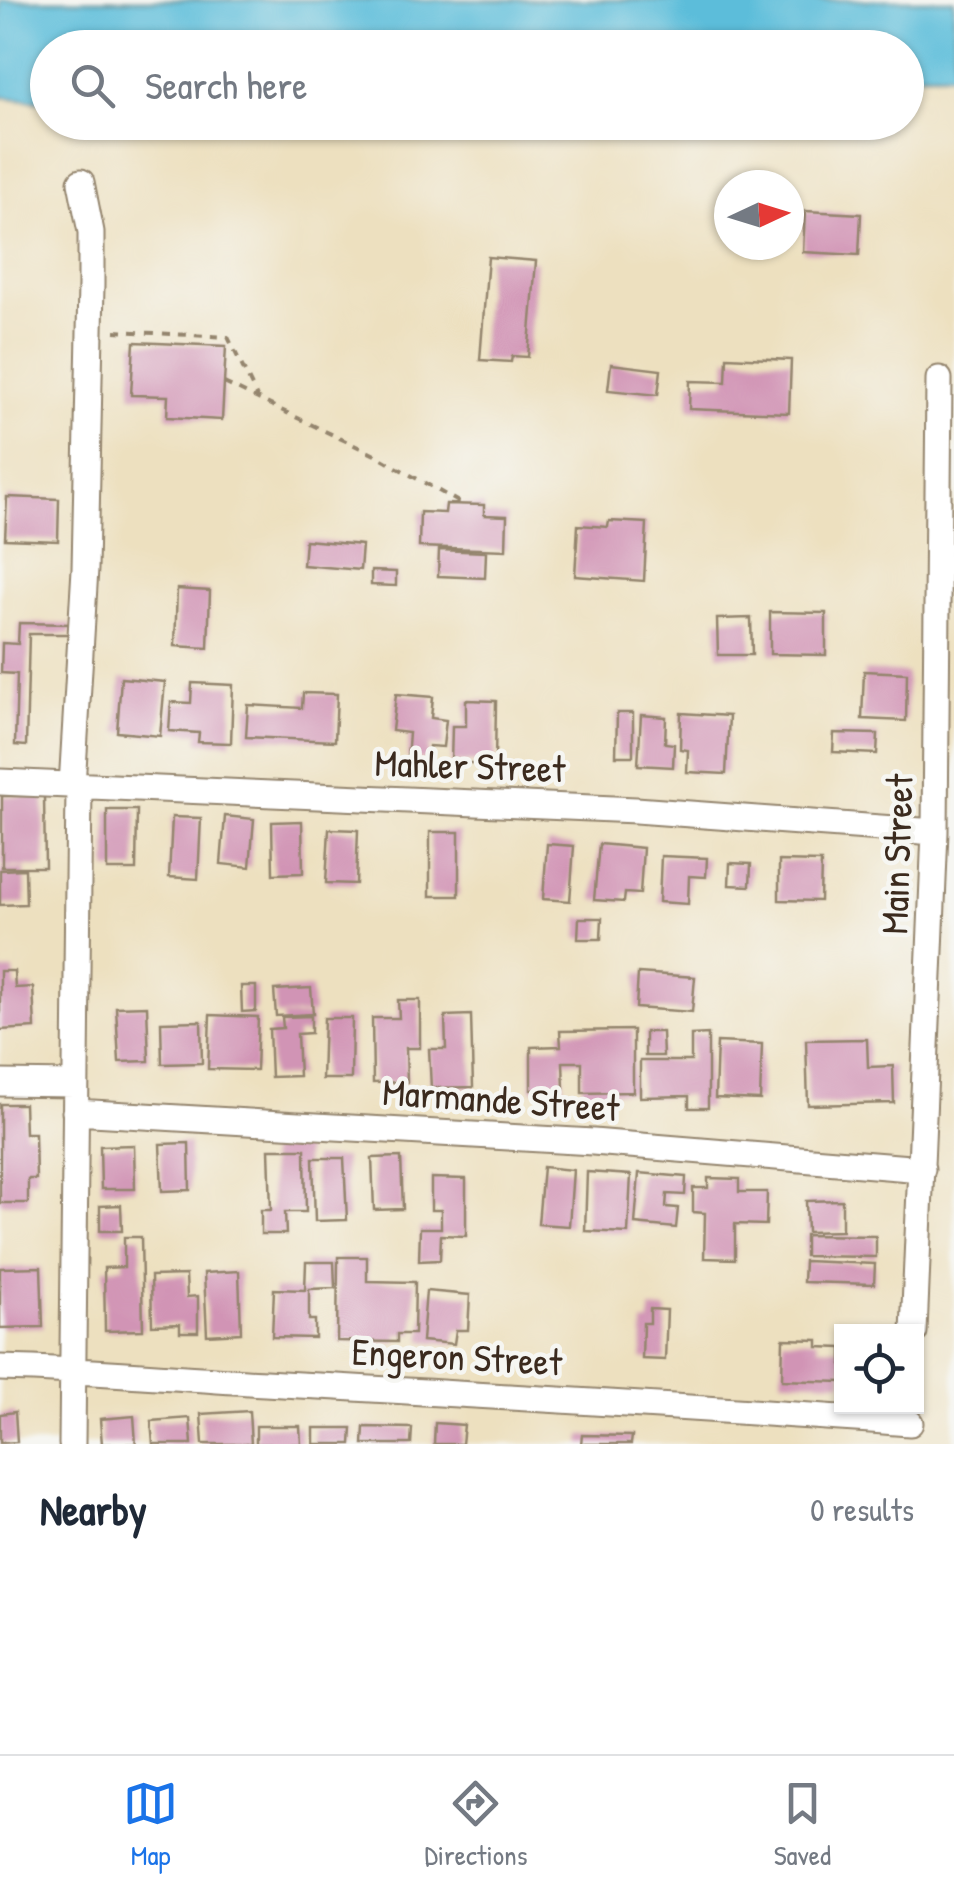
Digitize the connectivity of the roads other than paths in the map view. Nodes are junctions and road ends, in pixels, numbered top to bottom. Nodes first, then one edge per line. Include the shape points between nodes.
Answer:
1 (81, 182) dead end
2 (939, 379) dead end
3 (0, 782) edge
4 (75, 786) junction
5 (936, 832) junction
6 (0, 1082) edge
7 (75, 1084) junction
8 (75, 1112) junction
9 (922, 1169) junction
10 (914, 1324) edge
11 (0, 1368) edge
12 (73, 1370) junction
13 (910, 1424) edge
14 (72, 1444) edge

1 - 4 street via 90,232 90,330
2 - 5 street, Main Street
3 - 4 street, Mahler Street
4 - 5 street, Mahler Street via 636,810
4 - 7 street
5 - 9 street, Main Street
6 - 7 street
7 - 8 street
8 - 9 street, Marmande Street
8 - 12 street
9 - 10 street, Main Street
11 - 12 street, Engeron Street
12 - 13 street, Engeron Street
12 - 14 street

